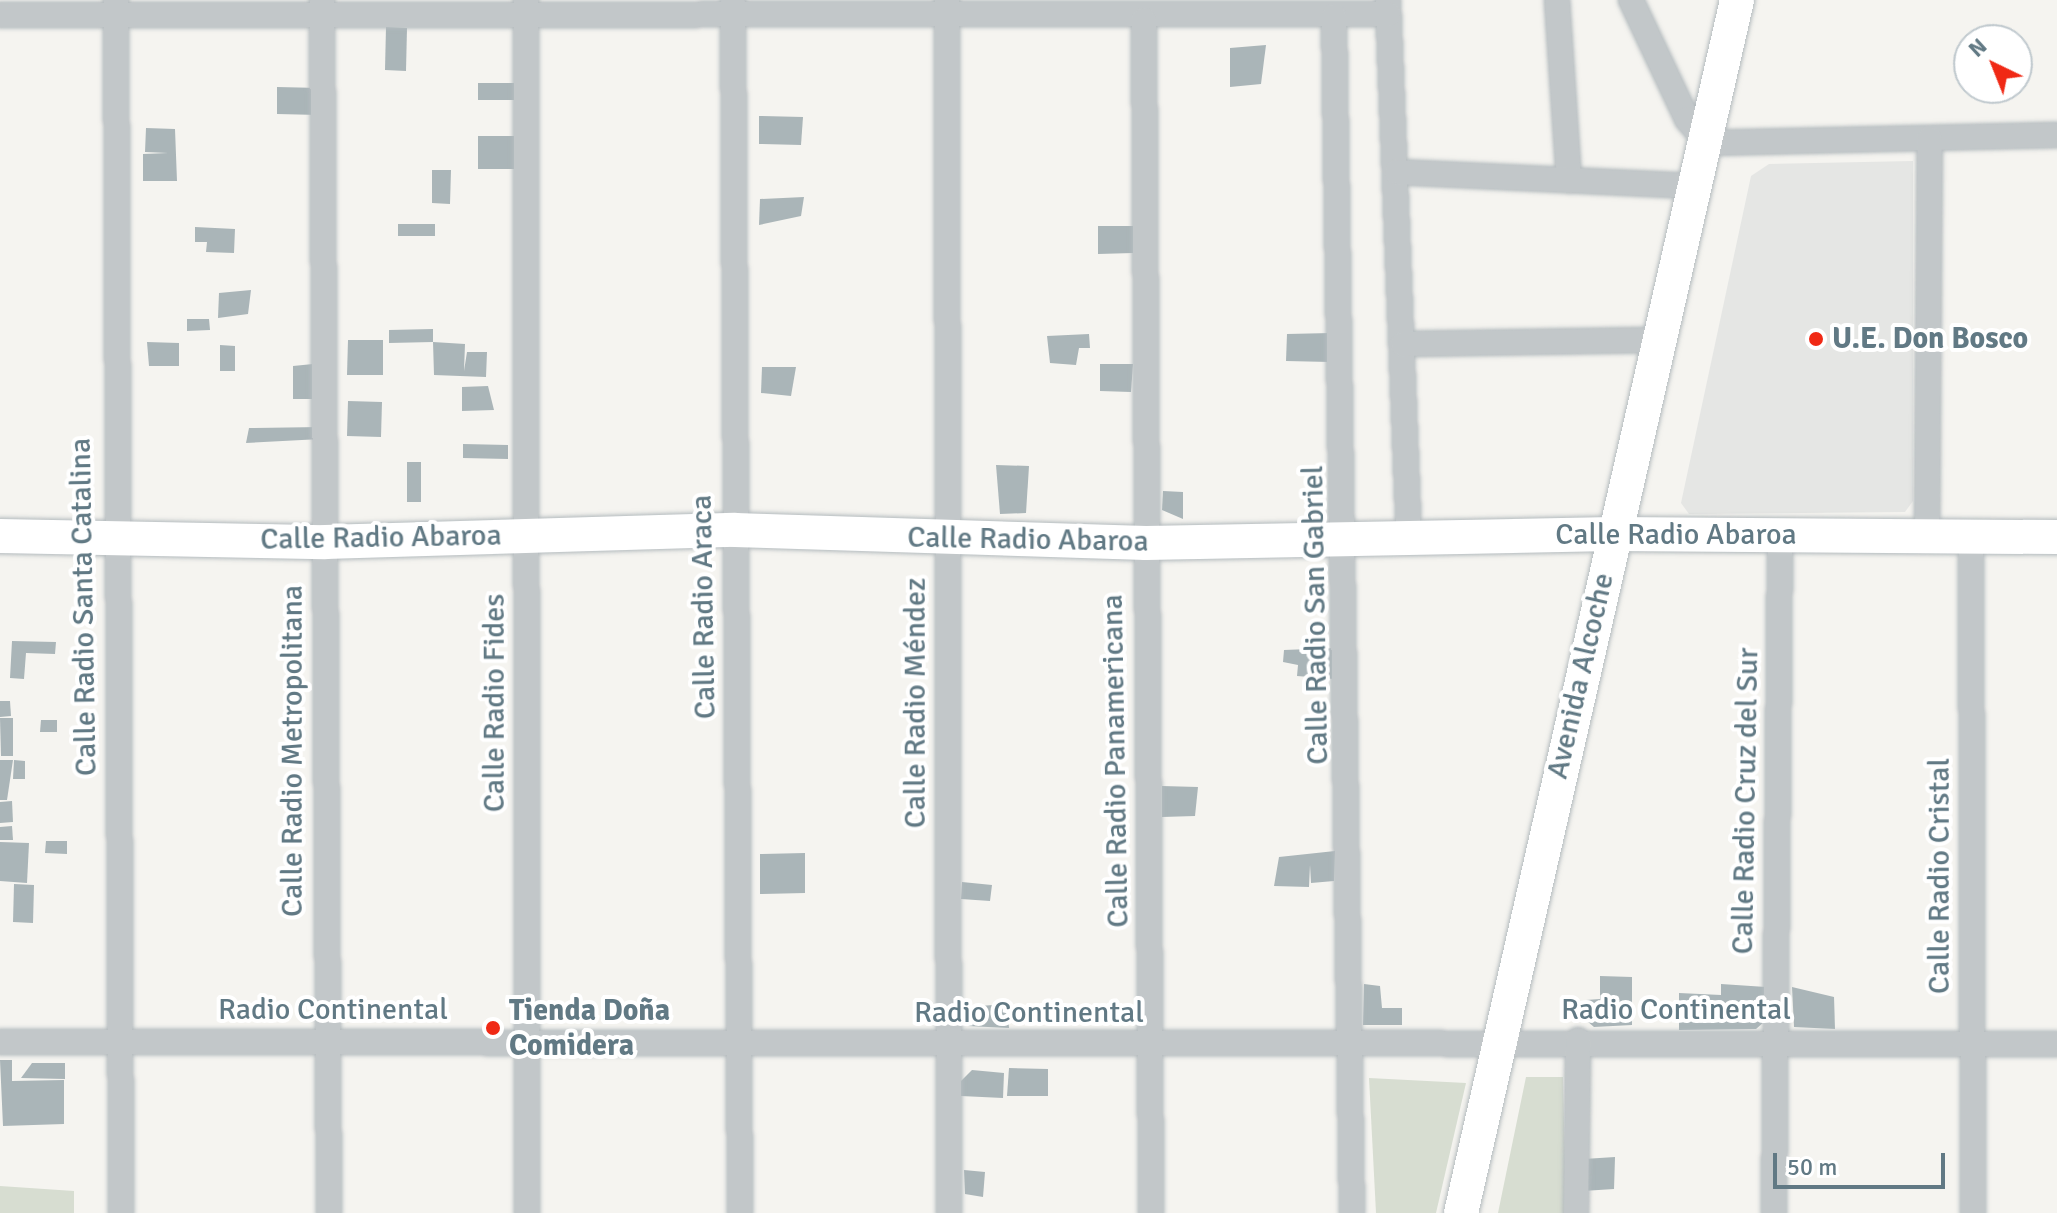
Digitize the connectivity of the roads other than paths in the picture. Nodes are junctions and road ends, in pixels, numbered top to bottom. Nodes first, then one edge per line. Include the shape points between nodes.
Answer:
1 (1557, 0) edge
2 (1631, 0) edge
3 (1737, 0) edge
4 (1388, 7) edge
5 (116, 8) edge
6 (733, 8) edge
7 (526, 9) edge
8 (322, 10) edge
9 (947, 10) edge
10 (0, 15) edge
11 (1334, 16) junction
12 (1144, 20) junction
13 (2057, 135) edge
14 (1930, 139) junction
15 (1707, 143) junction
16 (1397, 172) junction
17 (1569, 181) junction
18 (1692, 186) junction
19 (1655, 340) junction
20 (1403, 344) junction
21 (735, 530) junction
22 (114, 534) junction
23 (1612, 534) junction
24 (1780, 534) junction
25 (1927, 535) junction
26 (0, 536) edge
27 (526, 536) junction
28 (2057, 537) edge
29 (1971, 538) junction
30 (948, 540) junction
31 (1347, 540) junction
32 (1409, 540) junction
33 (325, 542) junction
34 (1146, 543) junction
35 (1578, 1040) junction
36 (124, 1041) junction
37 (325, 1041) junction
38 (527, 1041) junction
39 (0, 1042) edge
40 (741, 1042) junction
41 (1775, 1042) junction
42 (1973, 1043) junction
43 (2057, 1044) edge
44 (948, 1045) junction
45 (1354, 1045) junction
46 (1152, 1046) junction
47 (1498, 1046) junction
48 (121, 1213) edge
49 (329, 1213) edge
50 (527, 1213) edge
51 (740, 1213) edge
52 (949, 1213) edge
53 (1151, 1213) edge
54 (1352, 1213) edge
55 (1461, 1213) edge
56 (1576, 1213) edge
57 (1774, 1213) edge
58 (1973, 1213) edge

1 - 17 street
2 - 15 street via 1687,119
3 - 15 street, Avenida Alcoche
4 - 11 street
4 - 16 street
5 - 8 street
5 - 10 street
5 - 22 street, Calle Radio Santa Catalina
6 - 7 street
6 - 9 street
6 - 21 street, Calle Radio Araca
7 - 8 street
7 - 27 street, Calle Radio Fides
8 - 33 street, Calle Radio Metropolitana
9 - 12 street
9 - 30 street, Calle Radio Méndez
11 - 12 street
11 - 31 street, Calle Radio San Gabriel
12 - 34 street, Calle Radio Panamericana
13 - 14 street
14 - 15 street
14 - 25 street
15 - 18 street, Avenida Alcoche
16 - 17 street
16 - 20 street
17 - 18 street
18 - 19 street, Avenida Alcoche
19 - 20 street
19 - 23 street, Avenida Alcoche
20 - 32 street
21 - 27 street, Calle Radio Abaroa
21 - 30 street, Calle Radio Abaroa
21 - 40 street, Calle Radio Araca
22 - 26 street, Calle Radio Abaroa
22 - 33 street, Calle Radio Abaroa
22 - 36 street, Calle Radio Santa Catalina
23 - 24 street, Calle Radio Abaroa
23 - 32 street, Calle Radio Abaroa
23 - 47 street, Avenida Alcoche
24 - 25 street, Calle Radio Abaroa
24 - 41 street, Calle Radio Cruz del Sur
25 - 29 street, Calle Radio Abaroa
27 - 33 street, Calle Radio Abaroa
27 - 38 street, Calle Radio Fides
28 - 29 street, Calle Radio Abaroa
29 - 42 street, Calle Radio Cristal
30 - 34 street, Calle Radio Abaroa
30 - 44 street, Calle Radio Méndez
31 - 32 street, Calle Radio Abaroa
31 - 34 street, Calle Radio Abaroa
31 - 45 street, Calle Radio San Gabriel
33 - 37 street, Calle Radio Metropolitana
34 - 46 street, Calle Radio Panamericana
35 - 41 street, Radio Continental
35 - 47 street, Radio Continental
35 - 56 street
36 - 37 street, Radio Continental
36 - 39 street, Radio Continental
36 - 48 street, Calle Radio Santa Catalina
37 - 38 street, Radio Continental
37 - 49 street, Calle Radio Metropolitana
38 - 40 street, Radio Continental
38 - 50 street, Calle Radio Fides
40 - 44 street, Radio Continental
40 - 51 street, Calle Radio Araca
41 - 42 street, Radio Continental
41 - 57 street, Calle Radio Cruz del Sur
42 - 43 street, Radio Continental
42 - 58 street, Calle Radio Cristal
44 - 46 street, Radio Continental
44 - 52 street, Calle Radio Méndez
45 - 46 street, Radio Continental
45 - 47 street, Radio Continental
45 - 54 street, Calle Radio San Gabriel
46 - 53 street, Calle Radio Panamericana
47 - 55 street, Avenida Alcoche

